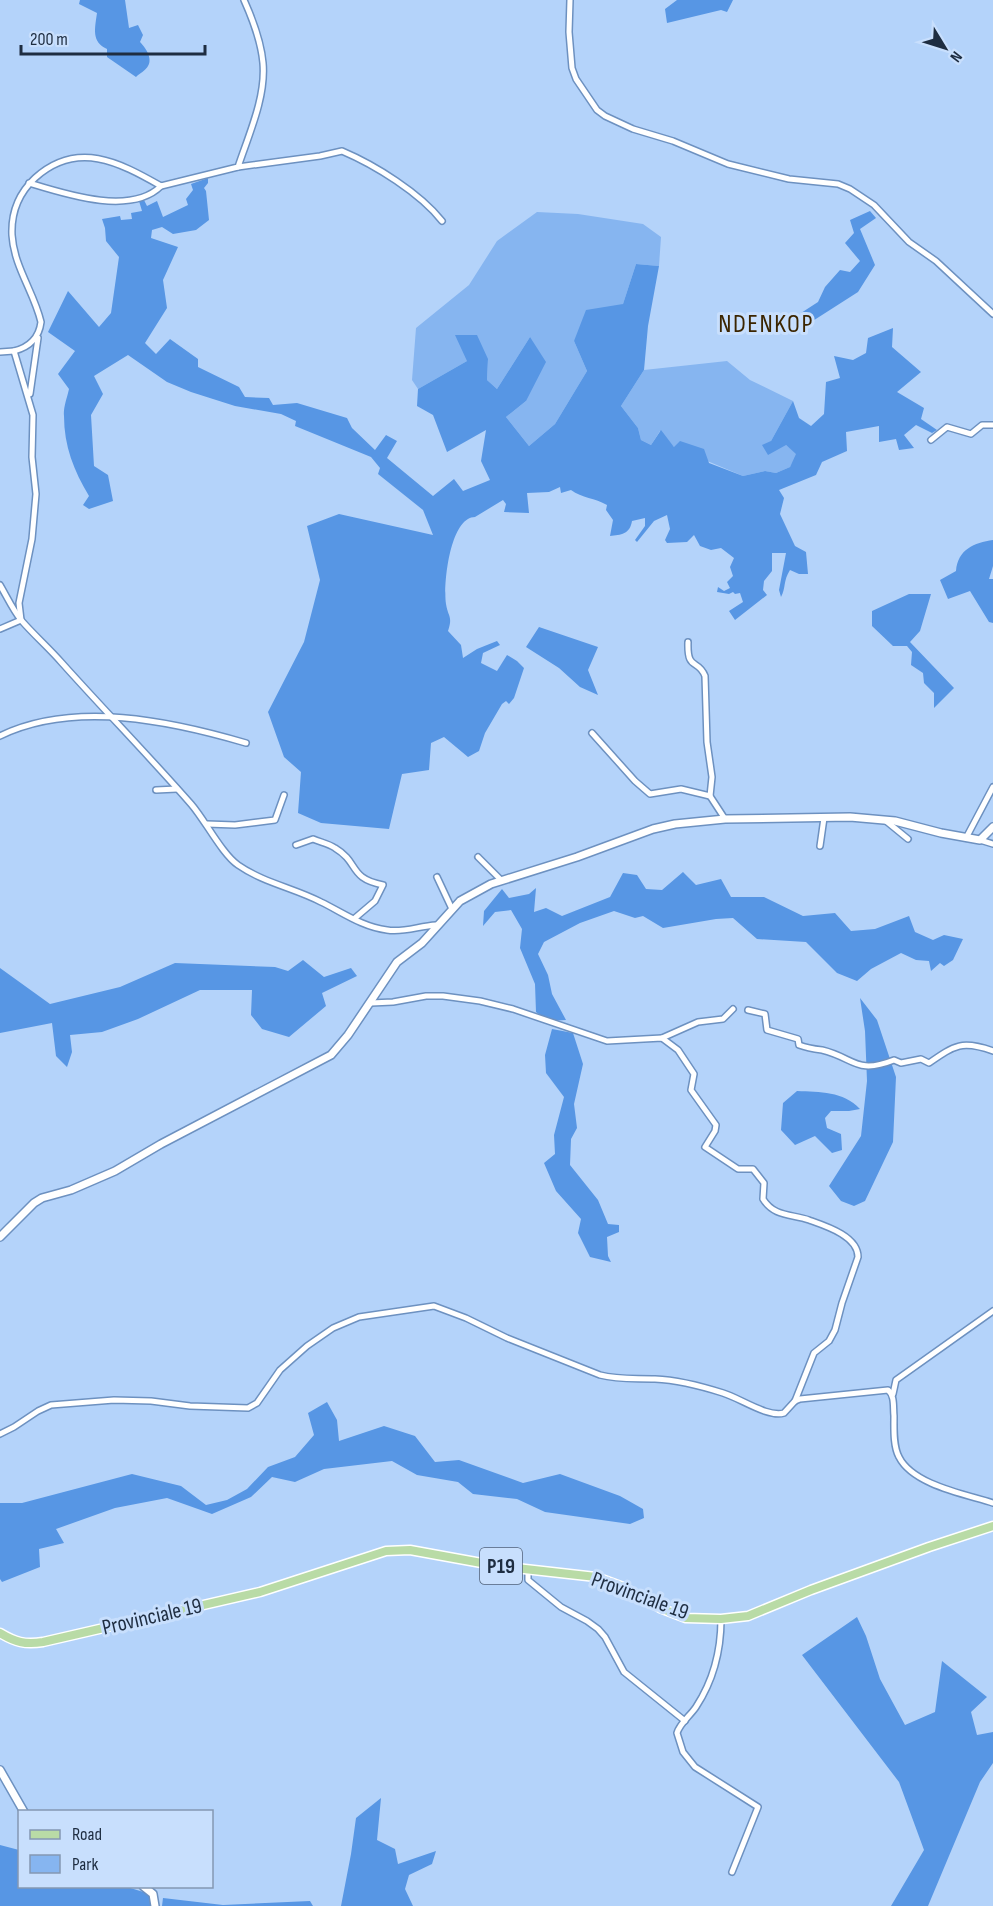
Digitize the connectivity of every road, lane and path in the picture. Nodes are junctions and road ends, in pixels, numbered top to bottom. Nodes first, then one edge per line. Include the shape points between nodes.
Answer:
1 (244, 0) edge
2 (570, 0) edge
3 (238, 167) junction
4 (29, 183) junction
5 (161, 186) junction
6 (442, 221) dead end
7 (993, 314) edge
8 (39, 334) junction
9 (14, 351) junction
10 (0, 352) edge
11 (30, 398) junction
12 (993, 425) edge
13 (931, 440) dead end
14 (0, 585) edge
15 (21, 620) junction
16 (0, 629) edge
17 (688, 642) dead end
18 (111, 717) junction
19 (592, 733) dead end
20 (0, 736) edge
21 (246, 743) dead end
22 (993, 787) edge
23 (177, 789) junction
24 (156, 790) dead end
25 (284, 795) dead end
26 (710, 796) junction
27 (824, 818) junction
28 (725, 819) junction
29 (885, 820) junction
30 (207, 824) junction
31 (993, 827) edge
32 (966, 838) junction
33 (908, 839) dead end
34 (980, 840) junction
35 (993, 844) edge
36 (297, 845) dead end
37 (820, 846) dead end
38 (478, 857) dead end
39 (437, 877) dead end
40 (501, 880) junction
41 (452, 909) junction
42 (355, 918) junction
43 (436, 925) junction
44 (371, 1003) junction
45 (733, 1009) dead end
46 (748, 1010) dead end
47 (662, 1038) junction
48 (993, 1051) edge
49 (0, 1237) edge
50 (993, 1311) edge
51 (892, 1395) junction
52 (795, 1401) junction
53 (0, 1434) edge
54 (993, 1503) edge
55 (993, 1526) edge
56 (528, 1569) junction
57 (721, 1619) junction
58 (0, 1633) edge
59 (685, 1721) junction
60 (0, 1770) edge
61 (23, 1810) edge
62 (732, 1872) dead end
63 (144, 1888) edge
64 (155, 1906) edge

1 - 3 street via 258,35 263,72 253,123
2 - 7 street via 572,69 590,102 605,116 749,170 850,189
3 - 5 street
3 - 6 street via 342,151 394,180
4 - 5 street via 79,197 111,200 138,200
4 - 5 street via 56,163 88,158 121,165
4 - 8 street via 16,202 12,237 40,318
8 - 9 street via 30,344
8 - 11 street
9 - 10 street
9 - 11 street
11 - 15 street via 36,494 19,603
12 - 13 street via 982,425 971,434 946,427
14 - 15 street
15 - 16 street
15 - 18 street
17 - 26 street via 687,656 705,676
18 - 20 street via 63,718
18 - 21 street via 177,726
18 - 23 street
19 - 26 street via 650,794 681,789
22 - 32 street
23 - 24 street
23 - 30 street
25 - 30 street via 275,820
26 - 28 street
27 - 28 street
27 - 29 street
27 - 37 street
28 - 40 street via 653,829
29 - 32 street
29 - 33 street
30 - 42 street via 236,864 268,882
31 - 34 street
32 - 34 street
34 - 35 street
36 - 42 street via 313,839 336,848 354,866 358,876 383,885 375,901
38 - 40 street
39 - 41 street
40 - 41 street via 471,893
41 - 43 street
42 - 43 street via 386,930
43 - 44 street via 422,943 397,962
44 - 47 street via 443,996 513,1009 607,1041
44 - 49 street via 338,1047 322,1061 221,1111 115,1171 33,1203
45 - 47 street via 723,1019 698,1022
46 - 48 street via 765,1014 767,1030 856,1065 921,1059 929,1063 960,1045
47 - 52 street via 678,1050 694,1074 692,1092 716,1125 705,1147 738,1169 753,1169 764,1183 763,1200 769,1208 810,1220 852,1241 858,1250 835,1330 814,1353
50 - 51 street via 896,1380
51 - 52 street via 882,1390
51 - 54 street via 900,1458 933,1485
52 - 53 street via 780,1414 686,1382 615,1379 434,1306 359,1317 333,1328 280,1370 257,1403 248,1408 151,1401 51,1405
55 - 57 main road, Provinciale 19 / P19 via 748,1616
56 - 57 main road, Provinciale 19 / P19 via 596,1577 679,1616
56 - 58 main road, Provinciale 19 / P19 via 426,1552 386,1551 260,1592 43,1642 16,1642
56 - 59 street via 528,1580 561,1607 598,1629 624,1672
57 - 59 street via 714,1672
59 - 62 street via 677,1733 688,1761 758,1807
60 - 61 street
63 - 64 street via 153,1894

